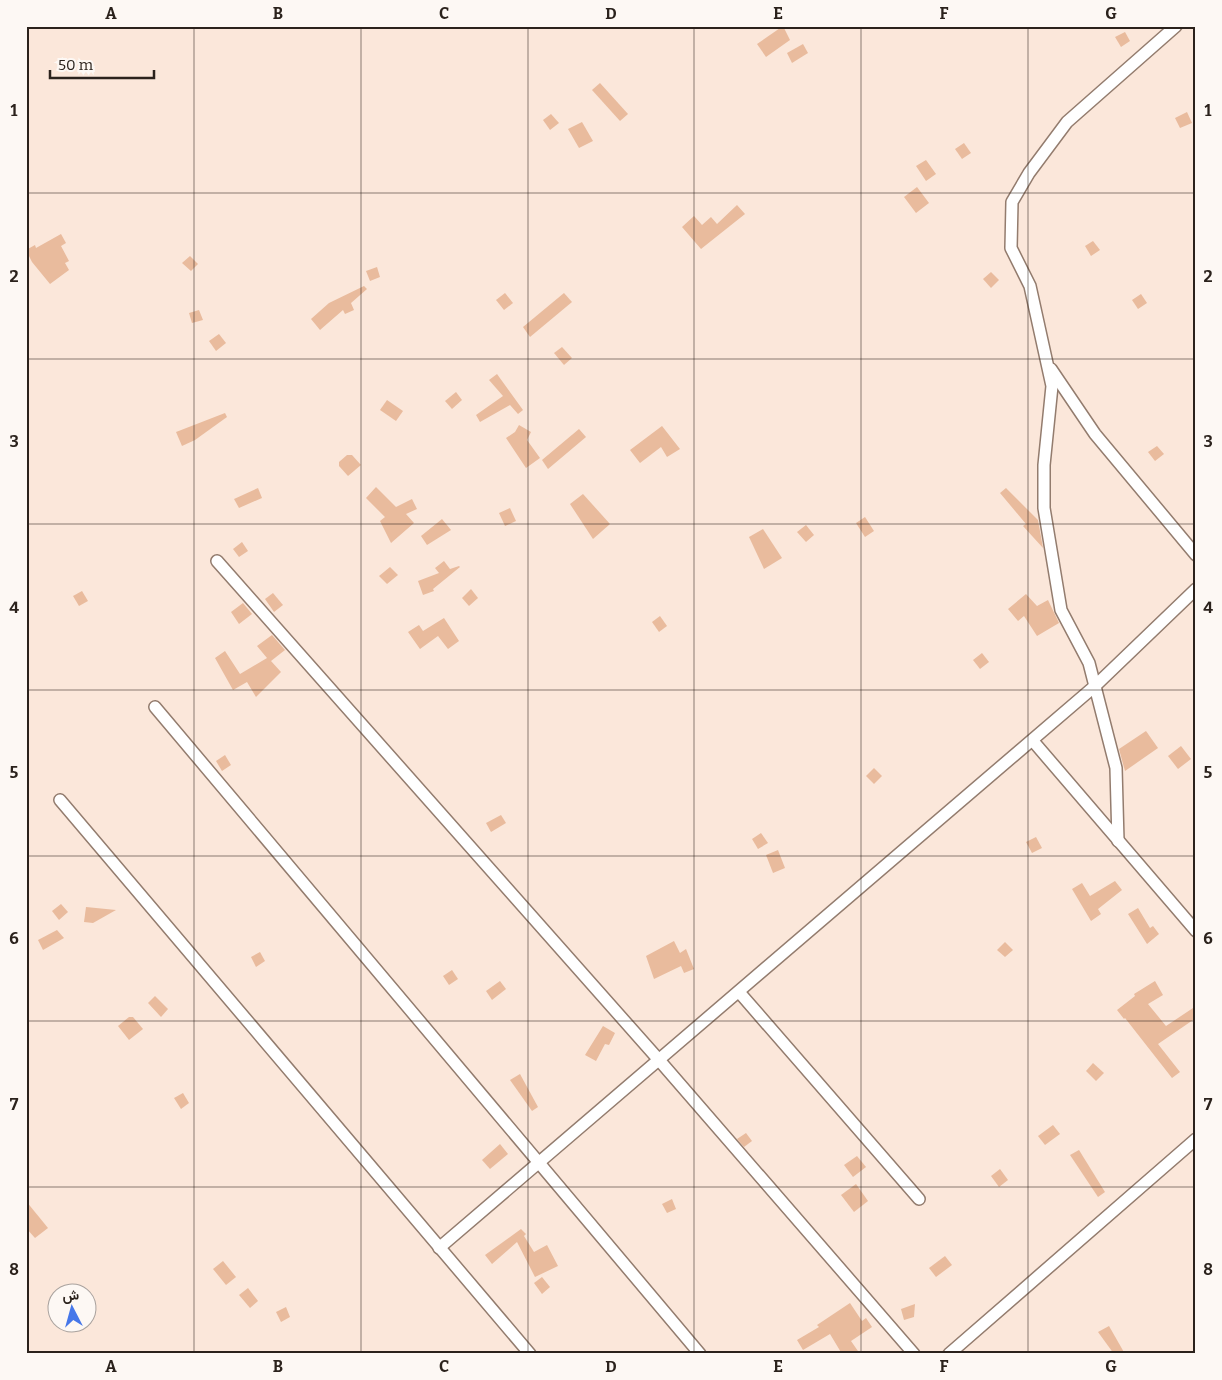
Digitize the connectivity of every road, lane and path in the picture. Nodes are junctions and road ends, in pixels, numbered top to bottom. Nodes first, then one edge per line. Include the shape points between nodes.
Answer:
1 (1176, 26) edge
2 (1047, 362) junction
3 (1196, 555) edge
4 (217, 561) dead end
5 (1196, 588) edge
6 (1095, 686) junction
7 (155, 707) dead end
8 (1033, 741) junction
9 (60, 800) dead end
10 (1118, 841) junction
11 (1196, 931) edge
12 (739, 992) junction
13 (659, 1060) junction
14 (1196, 1139) edge
15 (538, 1164) junction
16 (919, 1200) dead end
17 (439, 1248) junction
18 (530, 1354) edge
19 (700, 1354) edge
20 (914, 1354) edge
21 (949, 1354) edge

1 - 2 street via 1066,122 1012,202 1010,248 1030,286
2 - 3 street via 1095,434
2 - 6 street via 1052,386 1044,465 1044,508 1061,610 1089,663
4 - 13 street
5 - 6 street
6 - 8 street
6 - 10 street via 1116,768
7 - 15 street
8 - 10 street
8 - 12 street
9 - 17 street
10 - 11 street
12 - 13 street
12 - 16 street
13 - 15 street
13 - 20 street
14 - 21 street
15 - 17 street
15 - 19 street
17 - 18 street

